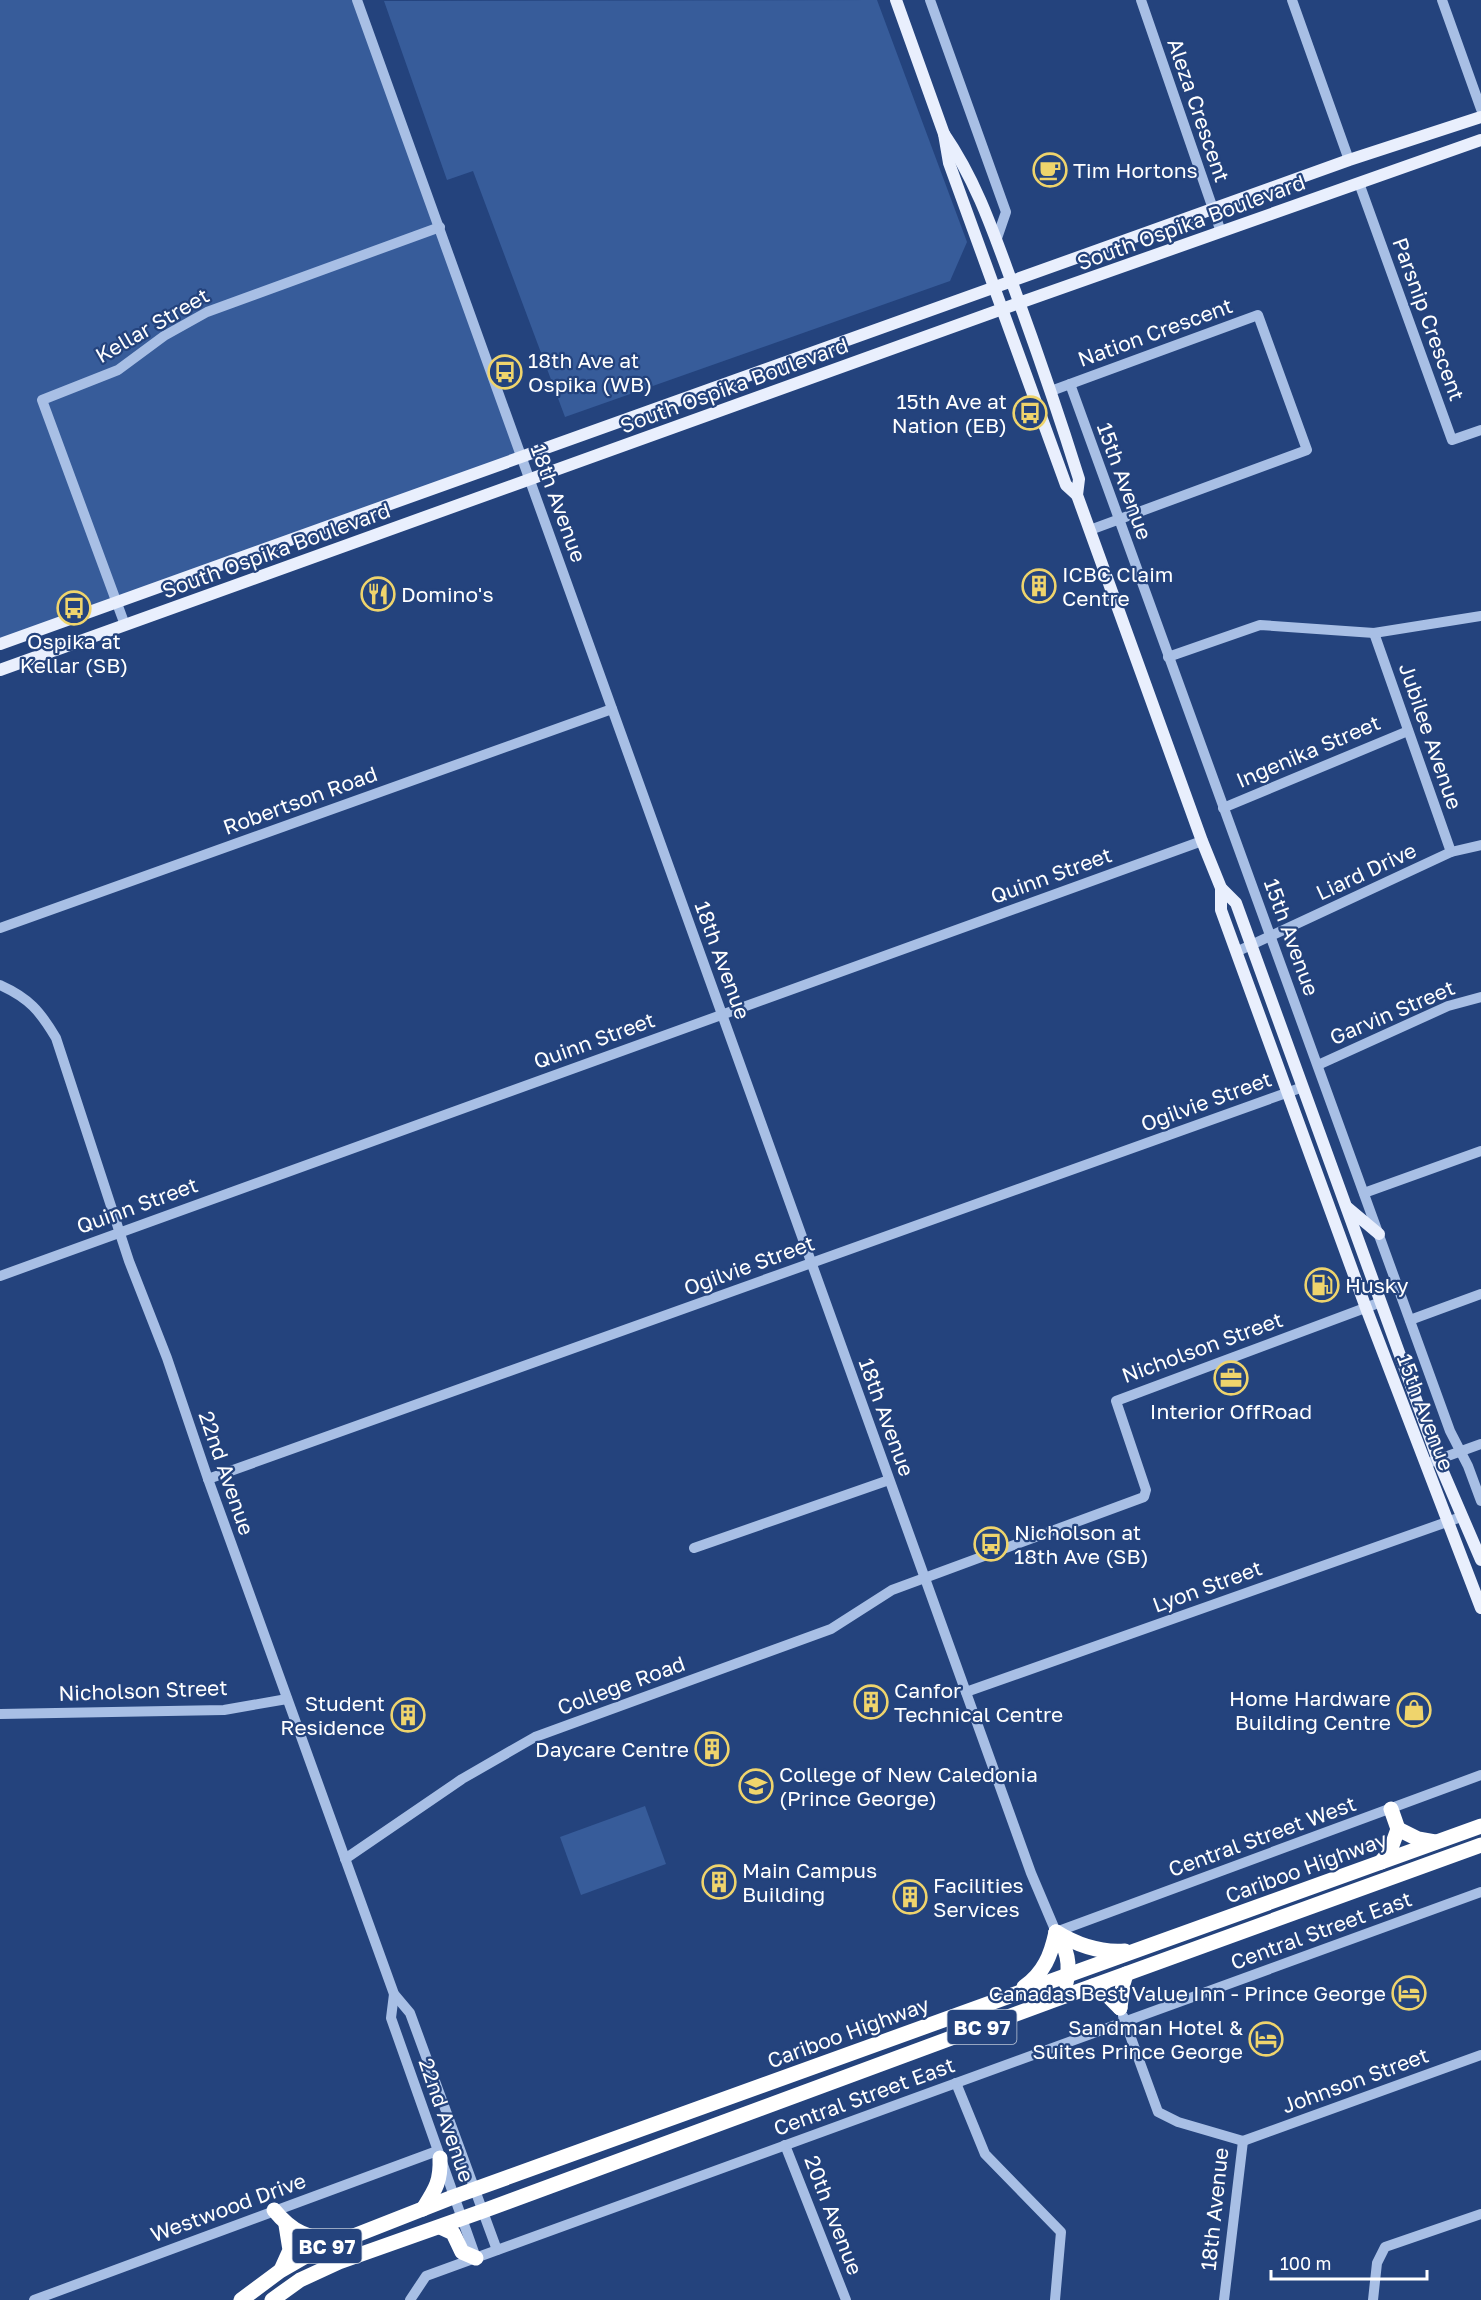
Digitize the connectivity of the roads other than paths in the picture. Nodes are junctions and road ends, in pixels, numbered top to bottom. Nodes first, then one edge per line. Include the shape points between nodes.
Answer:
1 (357, 0) edge
2 (896, 0) edge
3 (930, 0) edge
4 (1141, 0) edge
5 (1292, 0) edge
6 (1442, 0) edge
7 (1481, 109) edge
8 (1481, 117) edge
9 (944, 134) junction
10 (1481, 140) edge
11 (1349, 160) junction
12 (1359, 183) junction
13 (1212, 210) junction
14 (440, 227) junction
15 (1221, 232) junction
16 (996, 241) junction
17 (1011, 281) junction
18 (993, 288) junction
19 (1019, 303) junction
20 (1001, 310) junction
21 (1070, 384) junction
22 (1051, 391) junction
23 (1481, 430) edge
24 (522, 457) junction
25 (530, 479) junction
26 (1077, 495) junction
27 (1119, 520) junction
28 (1090, 530) junction
29 (118, 602) junction
30 (1481, 616) edge
31 (125, 625) junction
32 (1374, 633) junction
33 (0, 644) edge
34 (1168, 657) junction
35 (0, 670) edge
36 (612, 709) junction
37 (1408, 730) junction
38 (1223, 808) junction
39 (1202, 841) junction
40 (1481, 845) edge
41 (1451, 852) junction
42 (1221, 888) junction
43 (0, 928) edge
44 (1271, 936) junction
45 (1251, 945) junction
46 (1236, 952) junction
47 (0, 985) edge
48 (1481, 997) edge
49 (722, 1015) junction
50 (1318, 1065) junction
51 (1303, 1087) junction
52 (1288, 1093) junction
53 (1481, 1151) edge
54 (1364, 1193) junction
55 (1346, 1207) junction
56 (119, 1232) junction
57 (1379, 1234) junction
58 (811, 1263) junction
59 (0, 1276) edge
60 (1481, 1294) edge
61 (1381, 1302) junction
62 (1366, 1308) junction
63 (1410, 1320) junction
64 (1481, 1444) edge
65 (1461, 1451) junction
66 (1438, 1460) junction
67 (1425, 1464) junction
68 (208, 1479) junction
69 (889, 1480) junction
70 (1481, 1501) edge
71 (1461, 1517) junction
72 (1447, 1521) junction
73 (694, 1548) dead end
74 (1481, 1560) edge
75 (925, 1579) junction
76 (1481, 1608) edge
77 (966, 1692) junction
78 (287, 1699) junction
79 (0, 1714) edge
80 (1481, 1775) edge
81 (1391, 1809) junction
82 (1481, 1826) edge
83 (1398, 1829) junction
84 (1437, 1842) junction
85 (1481, 1845) edge
86 (345, 1859) junction
87 (1381, 1862) junction
88 (1481, 1892) edge
89 (1056, 1932) junction
90 (1140, 1949) junction
91 (1126, 1974) junction
92 (1068, 1975) junction
93 (1093, 1986) junction
94 (394, 1994) junction
95 (1013, 1995) junction
96 (1054, 2000) junction
97 (1122, 2015) junction
98 (1481, 2055) edge
99 (956, 2083) junction
100 (1243, 2141) junction
101 (785, 2145) junction
102 (438, 2155) junction
103 (475, 2189) junction
104 (453, 2197) junction
105 (423, 2209) junction
106 (274, 2210) junction
107 (483, 2211) junction
108 (1481, 2214) edge
109 (461, 2219) junction
110 (286, 2225) junction
111 (440, 2227) junction
112 (343, 2240) junction
113 (497, 2250) junction
114 (476, 2258) junction
115 (280, 2271) junction
116 (34, 2300) edge
117 (241, 2300) edge
118 (272, 2300) edge
119 (410, 2300) edge
120 (846, 2300) edge
121 (1055, 2300) edge
122 (1224, 2300) edge
123 (1373, 2300) edge

1 - 14 street, 18th Avenue
2 - 9 main road, 15th Avenue
3 - 16 street via 1006,212
4 - 13 street, Aleza Crescent
5 - 11 street
6 - 7 street
8 - 11 main road, South Ospika Boulevard
9 - 16 main road, 15th Avenue via 980,196
9 - 18 main road, 15th Avenue via 948,163
10 - 12 main road, South Ospika Boulevard
11 - 13 main road, South Ospika Boulevard
12 - 15 main road, South Ospika Boulevard
12 - 23 street, Parsnip Crescent via 1452,440
13 - 15 street, Aleza Crescent
13 - 17 main road, South Ospika Boulevard
14 - 24 street, 18th Avenue
14 - 29 street, Kellar Street via 207,312 164,336 118,370 42,400
15 - 19 main road, South Ospika Boulevard
16 - 17 main road, 15th Avenue
17 - 18 main road, South Ospika Boulevard
17 - 19 main road, 15th Avenue
18 - 20 main road, 15th Avenue
18 - 24 main road, South Ospika Boulevard
19 - 20 main road, South Ospika Boulevard
19 - 22 main road, 15th Avenue
20 - 25 main road, South Ospika Boulevard
20 - 26 main road, 15th Avenue via 1066,485
21 - 22 street, Nation Crescent
21 - 27 street, 15th Avenue
21 - 27 street, Nation Crescent via 1258,315 1279,371 1307,450
22 - 26 main road, 15th Avenue via 1079,479
24 - 25 street, 18th Avenue
24 - 29 main road, South Ospika Boulevard
25 - 31 main road, South Ospika Boulevard
25 - 36 street, 18th Avenue
26 - 28 main road, 15th Avenue
27 - 28 street, Nation Crescent
27 - 34 street, 15th Avenue
28 - 39 main road, 15th Avenue
29 - 31 street, Kellar Street
29 - 33 main road, South Ospika Boulevard
30 - 32 street
31 - 35 main road, South Ospika Boulevard
32 - 34 street via 1260,625
32 - 37 street, Jubilee Avenue
34 - 38 street, 15th Avenue
36 - 43 street, Robertson Road
36 - 49 street, 18th Avenue
37 - 38 street, Ingenika Street
37 - 41 street, Jubilee Avenue
38 - 44 street, 15th Avenue
39 - 42 main road, 15th Avenue
39 - 49 street, Quinn Street
40 - 41 street, Liard Drive
41 - 44 street, Liard Drive
42 - 45 main road, 15th Avenue via 1236,903
42 - 46 main road, 15th Avenue via 1221,910
44 - 45 street, Liard Drive
44 - 50 street, 15th Avenue
45 - 46 street, Liard Drive
45 - 51 main road, 15th Avenue
46 - 52 main road, 15th Avenue
47 - 56 street, 22nd Avenue via 20,994 40,1011 56,1038
48 - 50 street, Garvin Street via 1448,1006
49 - 56 street, Quinn Street
49 - 58 street, 18th Avenue
50 - 54 street, 15th Avenue
51 - 52 street, Ogilvie Street
51 - 55 main road, 15th Avenue
52 - 58 street, Ogilvie Street
52 - 62 main road, 15th Avenue
53 - 54 street
54 - 57 street, 15th Avenue
55 - 57 main road
55 - 61 main road, 15th Avenue
56 - 59 street, Quinn Street
56 - 68 street, 22nd Avenue
57 - 63 street, 15th Avenue
58 - 68 street, Ogilvie Street
58 - 69 street, 18th Avenue
60 - 63 street
61 - 62 street, Nicholson Street
61 - 66 main road, 15th Avenue
62 - 67 main road, 15th Avenue
62 - 75 street, Nicholson Street via 1118,1399 1116,1404 1146,1490 1144,1497
63 - 65 street, 15th Avenue
64 - 65 street
65 - 66 street
65 - 70 street, 15th Avenue
66 - 67 street
66 - 71 main road, 15th Avenue
67 - 72 main road, 15th Avenue
68 - 78 street, 22nd Avenue
69 - 73 street
69 - 75 street, 18th Avenue
71 - 72 street, Lyon Street
71 - 74 main road, 15th Avenue
72 - 76 main road, 15th Avenue
72 - 77 street, Lyon Street
75 - 77 street, 18th Avenue
75 - 86 street, College Road via 892,1590 831,1629 535,1737 462,1779
77 - 89 street, 18th Avenue
78 - 79 street, Nicholson Street via 224,1710
78 - 86 street, 22nd Avenue
80 - 81 street, Central Street West
81 - 83 highway
81 - 89 street, Central Street West
82 - 84 highway, Cariboo Highway / BC 97
83 - 84 highway via 1418,1839
83 - 87 highway
84 - 87 highway, Cariboo Highway / BC 97
85 - 91 highway, Cariboo Highway / BC 97
86 - 94 street, 22nd Avenue
87 - 90 highway, Cariboo Highway / BC 97
88 - 97 street, Central Street East
89 - 90 highway via 1081,1946 1098,1950
89 - 92 highway via 1068,1957
89 - 95 highway via 1047,1964
90 - 92 highway, Cariboo Highway / BC 97
91 - 93 highway, Cariboo Highway / BC 97
91 - 97 highway
92 - 95 highway, Cariboo Highway / BC 97
92 - 96 highway via 1065,1987
93 - 96 highway, Cariboo Highway / BC 97
93 - 97 highway via 1102,1990
94 - 102 street, 22nd Avenue via 391,2018
94 - 103 street, 22nd Avenue via 410,2013
95 - 103 highway, Cariboo Highway / BC 97
96 - 107 highway, Cariboo Highway / BC 97
97 - 99 street, Central Street East
97 - 100 street, 18th Avenue via 1158,2112 1178,2122
98 - 100 street, Johnson Street
99 - 101 street, Central Street East
99 - 121 street via 985,2154 1060,2232
100 - 122 street, 18th Avenue
101 - 113 street, Central Street East
101 - 120 street, 20th Avenue
102 - 104 street, 22nd Avenue
102 - 105 highway via 441,2175
102 - 106 street, Westwood Drive
103 - 104 highway, Cariboo Highway / BC 97
103 - 107 street, 22nd Avenue
104 - 105 highway, Cariboo Highway / BC 97
104 - 109 street, 22nd Avenue
105 - 112 highway, Cariboo Highway / BC 97
106 - 110 highway
106 - 116 street, Westwood Drive
107 - 109 highway, Cariboo Highway / BC 97
107 - 113 street, 22nd Avenue
108 - 123 street via 1385,2247 1377,2263
109 - 111 highway, Cariboo Highway / BC 97
109 - 114 street, 22nd Avenue
110 - 112 highway via 323,2240
110 - 115 highway via 291,2250
111 - 114 highway via 453,2233 462,2252
111 - 118 highway, Cariboo Highway / BC 97 via 319,2270
112 - 115 highway, Cariboo Highway / BC 97
113 - 114 street, Central Street East
114 - 119 street, Central Street East via 426,2276
115 - 117 highway, Cariboo Highway / BC 97

